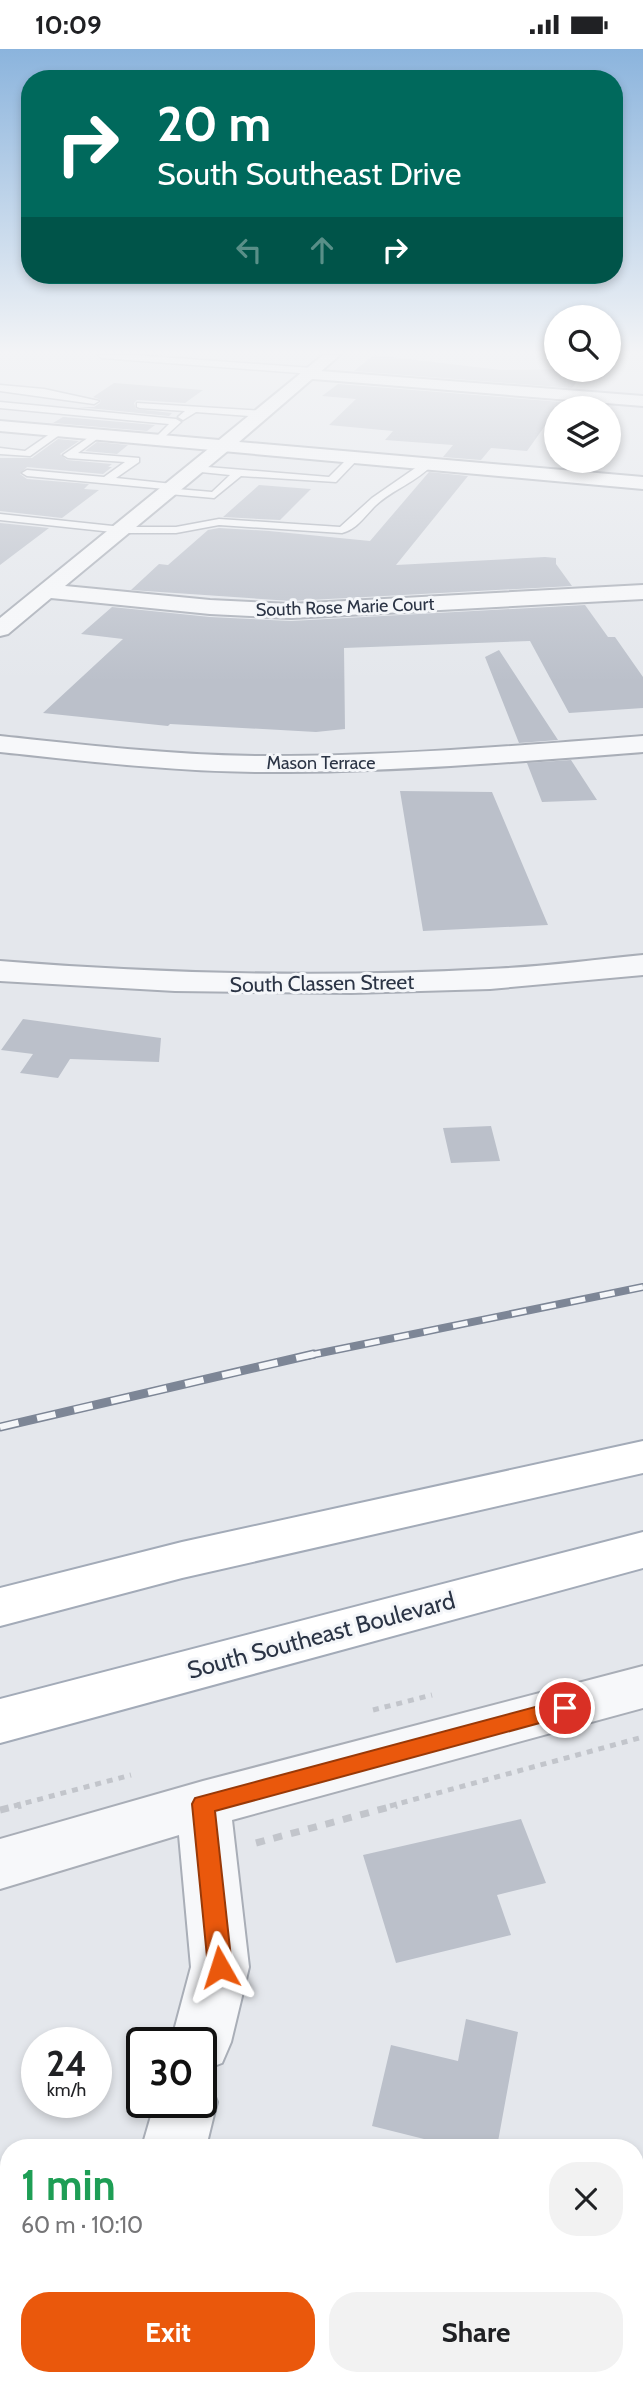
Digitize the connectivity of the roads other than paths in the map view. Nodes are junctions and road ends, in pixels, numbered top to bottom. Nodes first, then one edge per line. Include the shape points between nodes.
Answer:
1 (130, 464) edge
2 (202, 464) edge
3 (348, 464) edge
4 (428, 464) joint
5 (195, 470) junction
6 (27, 473) dead end
7 (238, 473) junction
8 (106, 481) junction
9 (643, 483) edge
10 (171, 489) junction
11 (0, 507) edge
12 (51, 510) dead end
13 (0, 517) edge
14 (123, 521) junction
15 (47, 591) junction
16 (634, 593) edge
17 (643, 613) edge
18 (0, 629) edge
19 (0, 744) edge
20 (643, 744) edge
21 (643, 965) edge
22 (0, 971) edge
23 (643, 1457) edge
24 (643, 1550) edge
25 (0, 1607) edge
26 (643, 1687) edge
27 (0, 1721) edge
28 (203, 1804) junction
29 (0, 1864) edge
30 (205, 2027) edge
31 (182, 2118) edge
32 (176, 2139) edge

1 - 8 lane
2 - 5 street
3 - 7 lane via 331,480
4 - 9 street
4 - 14 lane via 342,530 219,522 176,530
5 - 7 lane
5 - 10 street
6 - 8 lane
7 - 10 lane via 214,495
8 - 10 lane
10 - 14 street
11 - 12 lane
13 - 14 lane
14 - 15 street
15 - 16 street, South Rose Marie Court via 291,611
15 - 18 street
16 - 17 street
19 - 20 street, Mason Terrace via 253,764 382,763
21 - 22 street, South Classen Street via 361,984 241,985
23 - 25 main road via 182,1560
24 - 27 main road, South Southeast Boulevard
26 - 28 street
28 - 29 street
28 - 30 street via 220,1967
31 - 32 street

